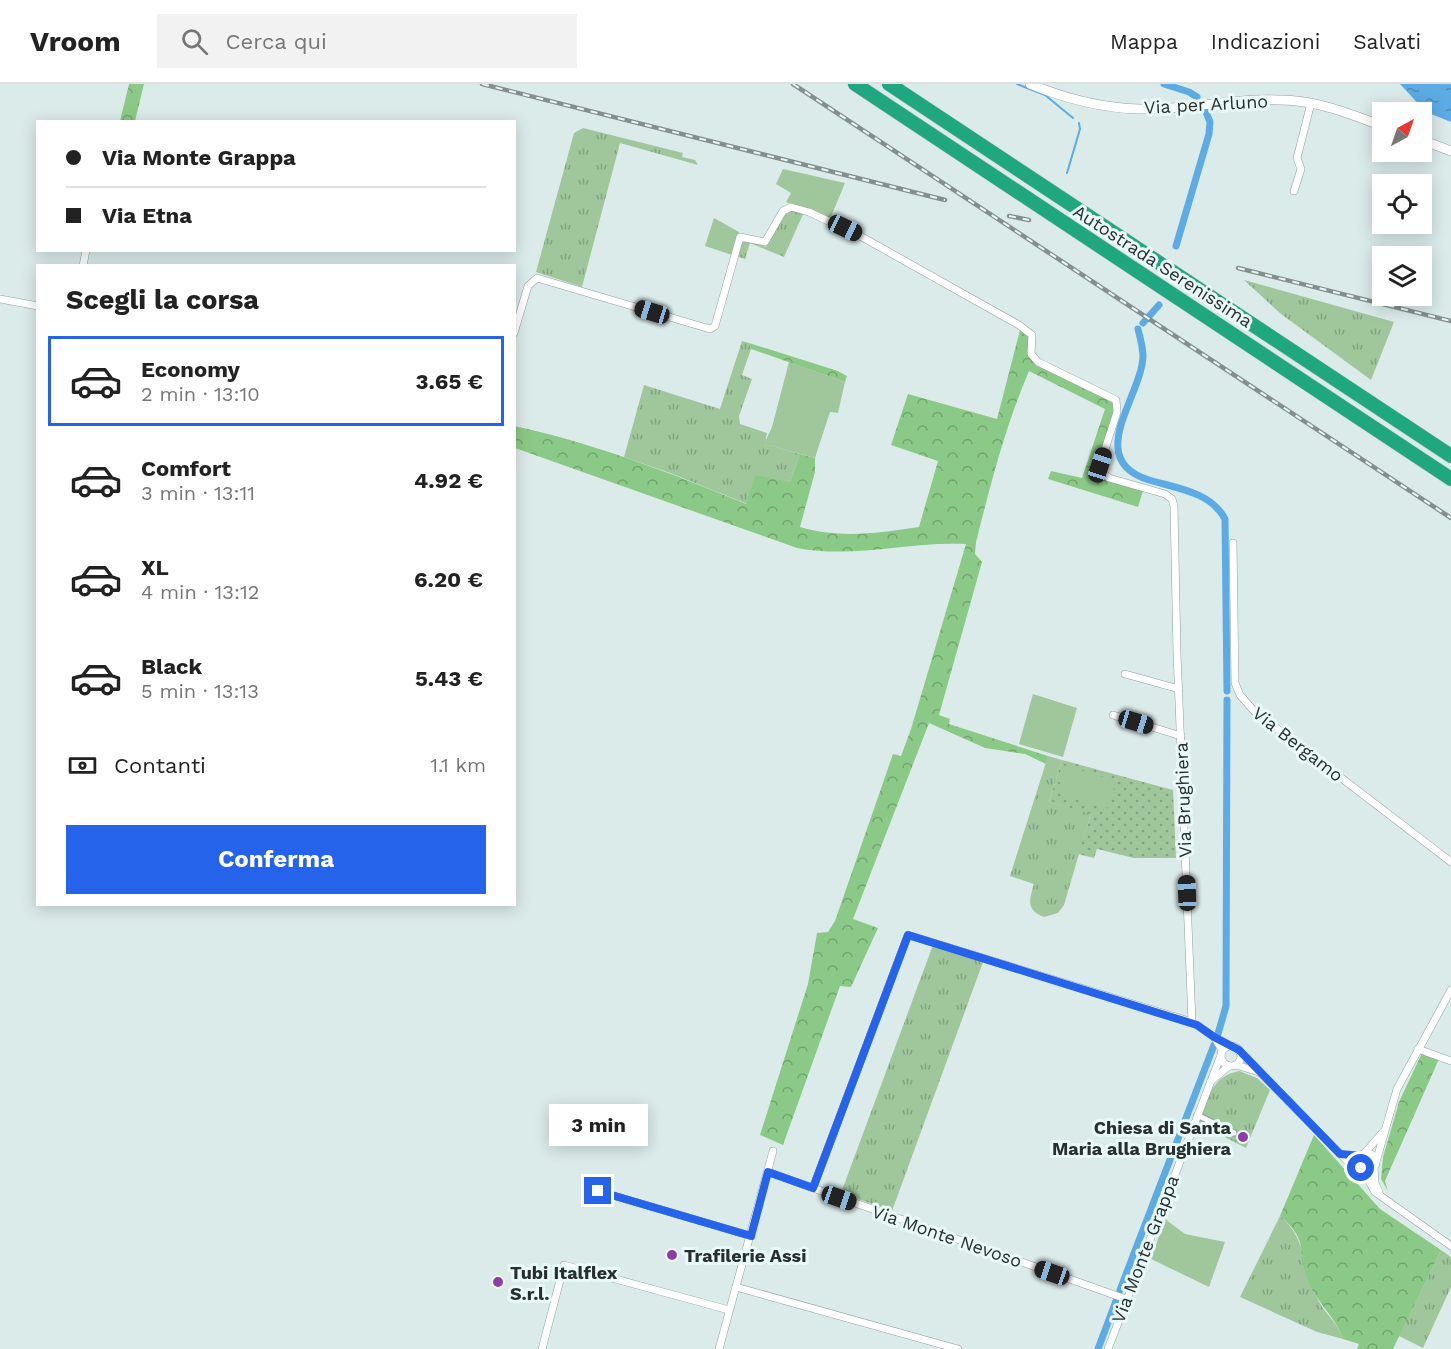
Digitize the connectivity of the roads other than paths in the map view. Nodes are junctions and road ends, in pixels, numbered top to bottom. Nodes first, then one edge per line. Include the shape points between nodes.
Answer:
1 (855, 84) edge
2 (890, 84) edge
3 (1030, 84) edge
4 (1311, 104) junction
5 (1372, 123) edge
6 (1432, 144) edge
7 (1451, 151) edge
8 (1294, 191) dead end
9 (0, 299) edge
10 (36, 306) edge
11 (516, 326) edge
12 (1451, 456) edge
13 (1451, 478) edge
14 (1233, 543) dead end
15 (1125, 674) dead end
16 (1179, 689) junction
17 (1113, 715) dead end
18 (1181, 735) junction
19 (1451, 862) edge
20 (1451, 990) edge
21 (1192, 1022) junction
22 (1214, 1037) junction
23 (1231, 1046) junction
24 (1418, 1049) junction
25 (1239, 1051) junction
26 (1221, 1053) junction
27 (1451, 1061) edge
28 (1232, 1065) junction
29 (1263, 1074) junction
30 (1209, 1083) junction
31 (1197, 1115) junction
32 (1383, 1131) junction
33 (1234, 1133) dead end
34 (773, 1151) dead end
35 (1340, 1154) junction
36 (1363, 1155) junction
37 (1375, 1165) junction
38 (1362, 1169) junction
39 (768, 1172) junction
40 (813, 1188) junction
41 (598, 1191) dead end
42 (1386, 1201) junction
43 (751, 1236) junction
44 (1451, 1246) edge
45 (736, 1287) junction
46 (1120, 1297) junction
47 (729, 1310) junction
48 (542, 1349) edge
49 (719, 1349) edge
50 (958, 1349) edge
51 (1108, 1349) edge

1 - 13 highway, Autostrada Serenissima
2 - 12 highway, Autostrada Serenissima
3 - 4 street, Via per Arluno via 1081,103 1141,109 1265,99
4 - 5 street, Via per Arluno
4 - 8 street via 1297,158 1301,169
6 - 7 street
9 - 10 street
11 - 16 street, Via Brughiera via 528,286 537,278 710,329 715,326 740,237 765,242 785,209 809,212 862,237 1026,329 1032,335 1031,354 1038,362 1116,400 1118,408 1100,465 1102,472 1109,478 1165,494 1174,502
14 - 19 street, Via Bergamo via 1235,683 1240,695 1254,711
15 - 16 street
16 - 18 street, Via Brughiera
17 - 18 street
18 - 21 street, Via Brughiera
20 - 24 street
21 - 22 street
21 - 40 street via 908,935
22 - 23 street
22 - 26 street
23 - 25 street
23 - 26 street
24 - 27 street
24 - 32 street via 1393,1098
25 - 28 street via 1240,1060
25 - 29 street
26 - 28 street via 1222,1061
26 - 30 street, Via Monte Grappa
28 - 29 street
28 - 30 street, Via Monte Grappa
29 - 35 street
30 - 31 street, Via Monte Grappa
31 - 33 street
31 - 46 street, Via Monte Grappa
32 - 36 street
32 - 37 street
34 - 39 street
35 - 36 street
35 - 38 street
36 - 37 street via 1372,1155
36 - 38 street via 1359,1162
37 - 38 street
37 - 42 street via 1375,1183
38 - 42 street via 1375,1192
39 - 40 street, Via Monte Nevoso
39 - 43 street
40 - 46 street, Via Monte Nevoso
41 - 43 street
42 - 44 street
43 - 45 street
45 - 47 street
45 - 50 street
46 - 51 street, Via Monte Grappa
47 - 48 street via 564,1265
47 - 49 street

